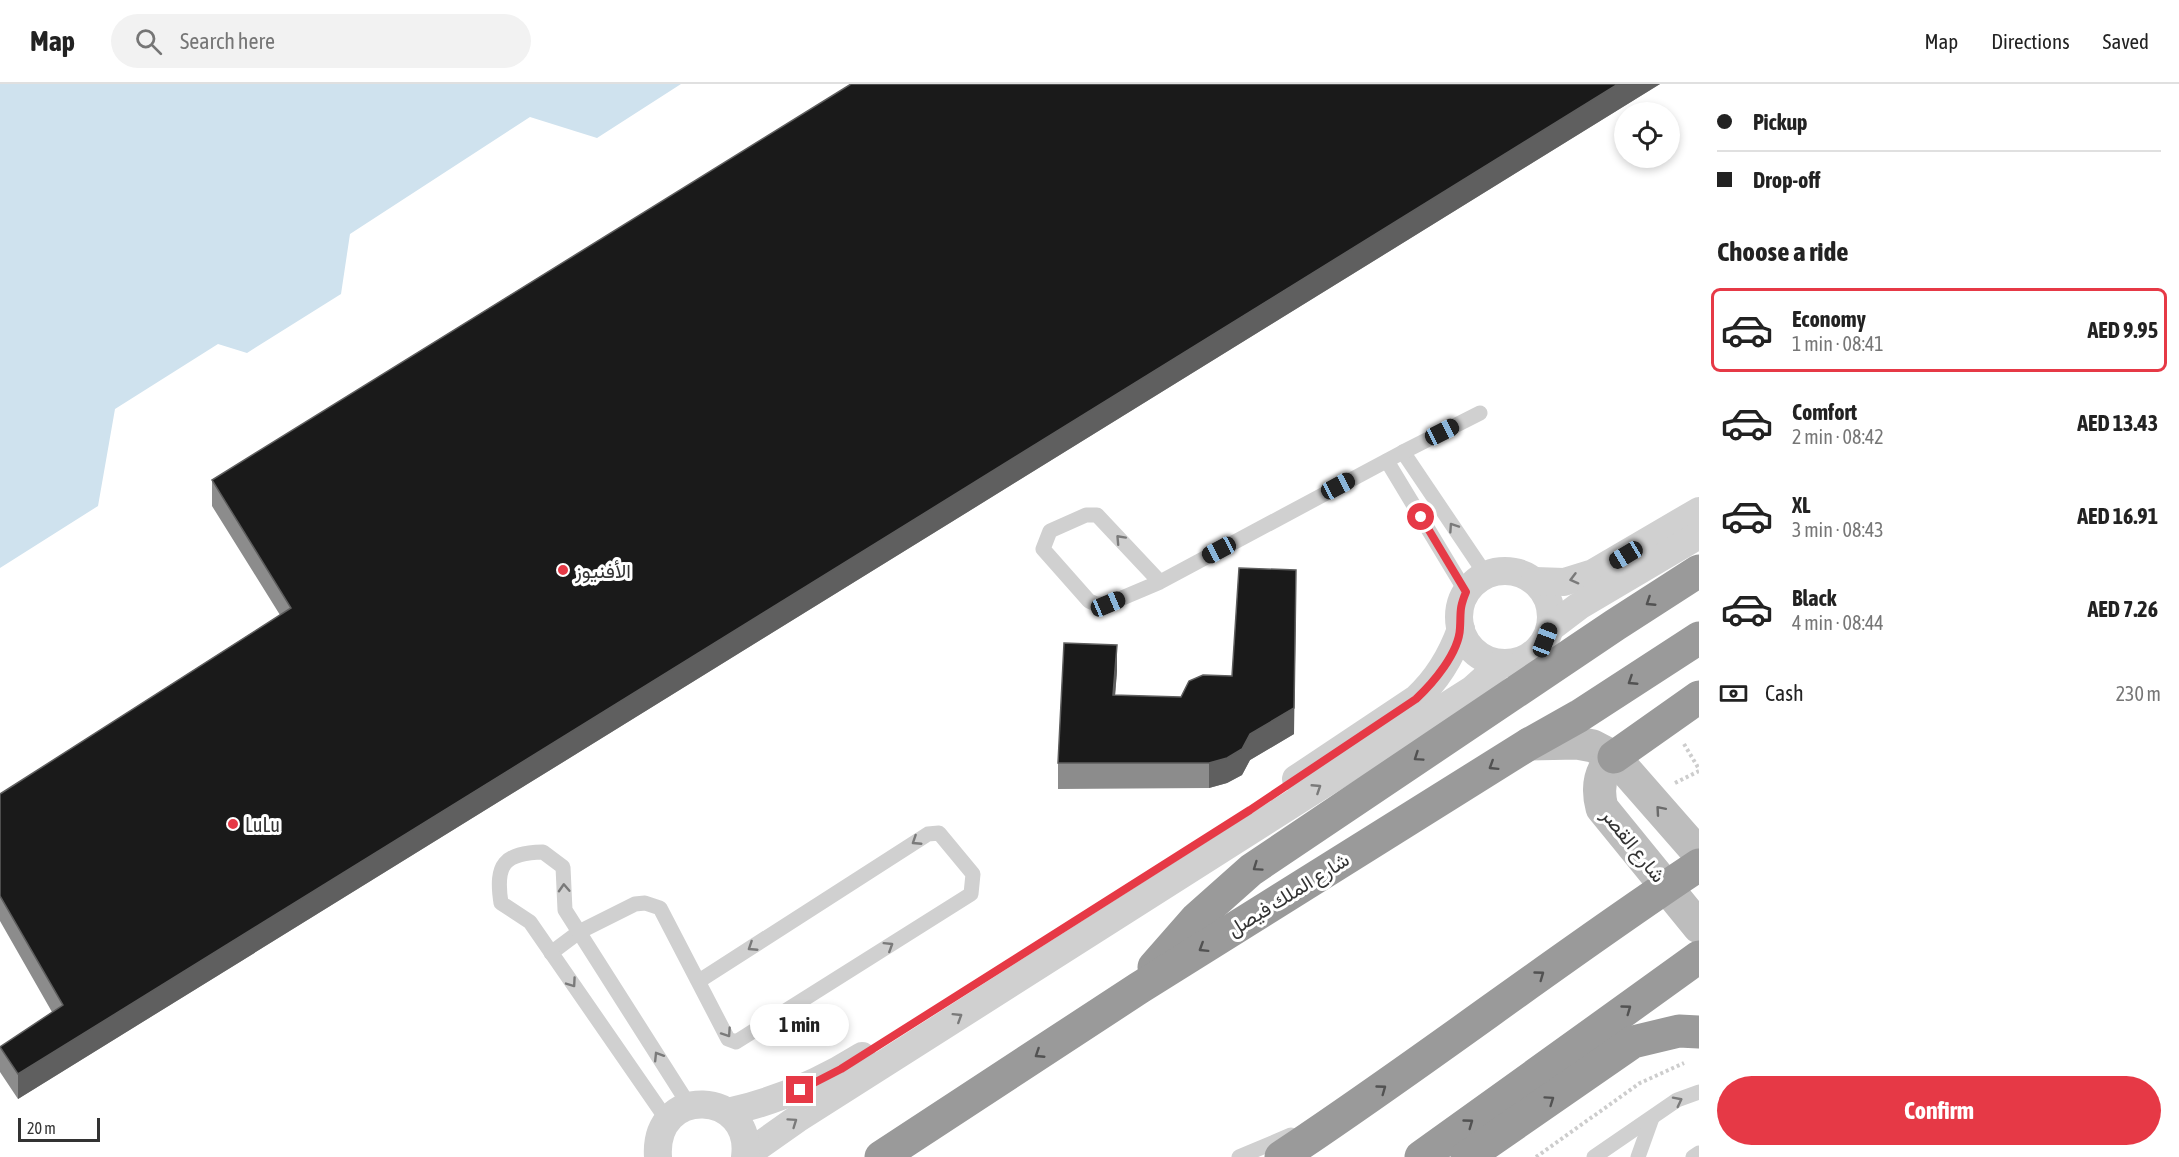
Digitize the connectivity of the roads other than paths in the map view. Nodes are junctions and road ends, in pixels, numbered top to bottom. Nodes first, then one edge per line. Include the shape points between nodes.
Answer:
1 (1480, 413) dead end
2 (1403, 452) junction
3 (1387, 461) junction
4 (1699, 511) edge
5 (1699, 535) edge
6 (1699, 571) edge
7 (1535, 581) junction
8 (1160, 582) junction
9 (1476, 584) junction
10 (1550, 628) junction
11 (1461, 629) junction
12 (1699, 638) edge
13 (1502, 663) junction
14 (1699, 697) edge
15 (1529, 744) junction
16 (1614, 757) junction
17 (1699, 854) edge
18 (1699, 865) edge
19 (1667, 886) junction
20 (1699, 927) edge
21 (579, 932) junction
22 (550, 953) junction
23 (1699, 957) edge
24 (699, 981) junction
25 (1138, 988) junction
26 (1699, 1032) edge
27 (1699, 1092) edge
28 (1352, 1110) junction
29 (728, 1112) junction
30 (678, 1113) junction
31 (1652, 1118) junction
32 (1699, 1153) edge
33 (745, 1156) edge
34 (658, 1157) edge
35 (881, 1157) edge
36 (1239, 1157) edge
37 (1281, 1157) edge
38 (1421, 1157) edge
39 (1467, 1157) edge
40 (1594, 1157) edge
41 (1638, 1157) edge
42 (1693, 1157) edge

1 - 2 lane
2 - 3 lane
9 -> 2 lane
3 - 8 lane
3 - 9 lane
4 -> 7 street via 1593,573 1564,582
5 - 10 street via 1579,606
6 -> 25 highway via 1251,870 1197,918
7 - 9 street via 1524,575 1498,572
7 - 10 street via 1549,603
8 -> 8 lane via 1097,515 1086,515 1050,531 1045,541 1043,549 1096,604 1108,604
9 - 11 street via 1461,604
10 - 13 street via 1545,640 1527,658
11 - 13 street via 1476,652
11 - 29 street via 1448,661 1416,699 1250,810 841,1069 786,1096
12 -> 15 highway, شارع الملك فيصل
33 -> 13 street via 797,1119 1473,689
14 - 16 highway
15 - 16 main road, شارع القصر via 1576,743 1593,746
15 -> 25 highway, شارع الملك فيصل
17 -> 16 main road, شارع القصر
16 - 19 main road, شارع القصر via 1602,775 1602,808
18 - 19 highway
19 - 20 main road, شارع القصر
28 -> 19 highway
21 - 22 lane
21 -> 22 lane via 565,910 563,867 543,852 520,853 506,863 498,880 501,903 530,922
21 - 24 lane via 635,904 660,908
30 -> 21 lane
22 -> 30 lane
38 -> 23 highway
24 -> 24 lane via 728,1039 736,1042 970,894 973,874 939,833 928,834
25 -> 35 highway, شارع الملك فيصل
39 -> 26 highway via 1633,1042 1679,1031
31 -> 27 lane via 1677,1100
28 - 36 lane
28 - 37 highway
29 - 30 street via 703,1104
29 - 33 street via 743,1131
30 - 34 street via 660,1131
31 - 40 lane
31 - 41 lane
32 - 42 lane

